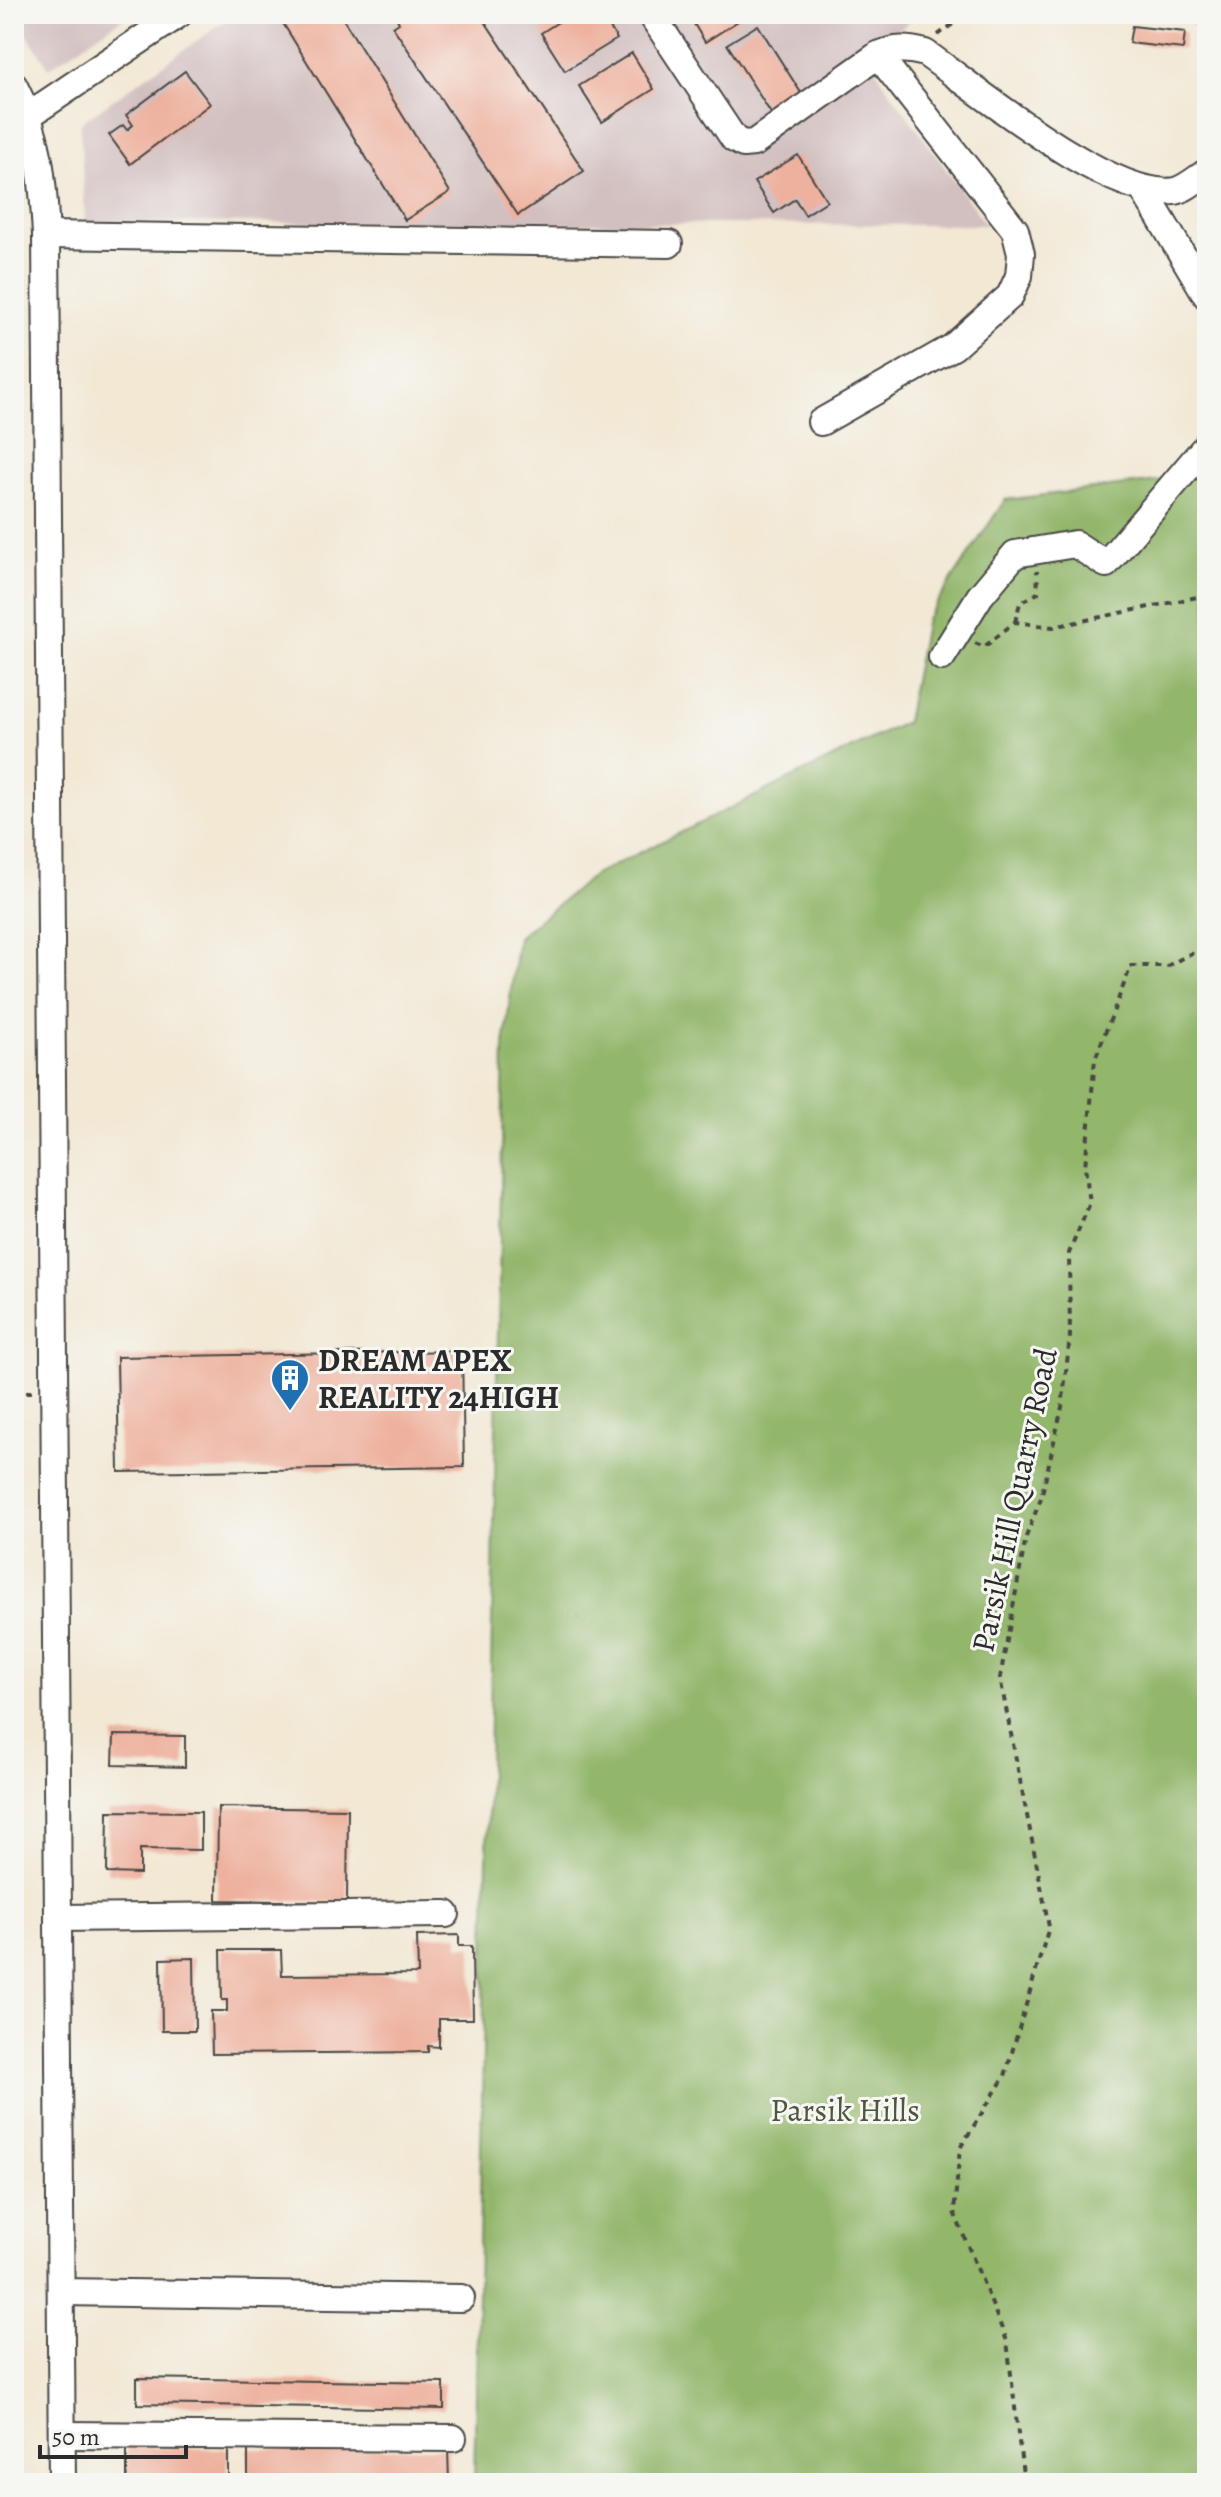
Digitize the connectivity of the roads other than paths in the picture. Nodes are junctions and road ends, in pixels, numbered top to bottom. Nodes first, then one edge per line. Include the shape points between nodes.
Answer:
1 (179, 14) edge
2 (651, 14) edge
3 (878, 55) junction
4 (14, 86) edge
5 (29, 115) junction
6 (1207, 172) edge
7 (1143, 189) junction
8 (46, 235) junction
9 (669, 244) dead end
10 (1207, 296) edge
11 (821, 422) dead end
12 (1207, 445) edge
13 (942, 657) dead end
14 (446, 1914) dead end
15 (58, 1918) junction
16 (61, 2292) junction
17 (461, 2298) dead end
18 (62, 2435) junction
19 (453, 2438) dead end
20 (62, 2483) edge

1 - 5 street
2 - 3 street via 734,139 743,144 754,143
3 - 7 street via 895,48 925,53 1024,125 1115,180
3 - 11 street via 1015,230 1019,276 1010,296 953,347
4 - 5 street
5 - 8 street via 43,175
6 - 7 street via 1177,191
7 - 10 street
8 - 9 street
8 - 15 street
12 - 13 street via 1106,564 1075,544 1015,554 980,596
14 - 15 street
15 - 16 street
16 - 17 street
16 - 18 street
18 - 19 street
18 - 20 street

